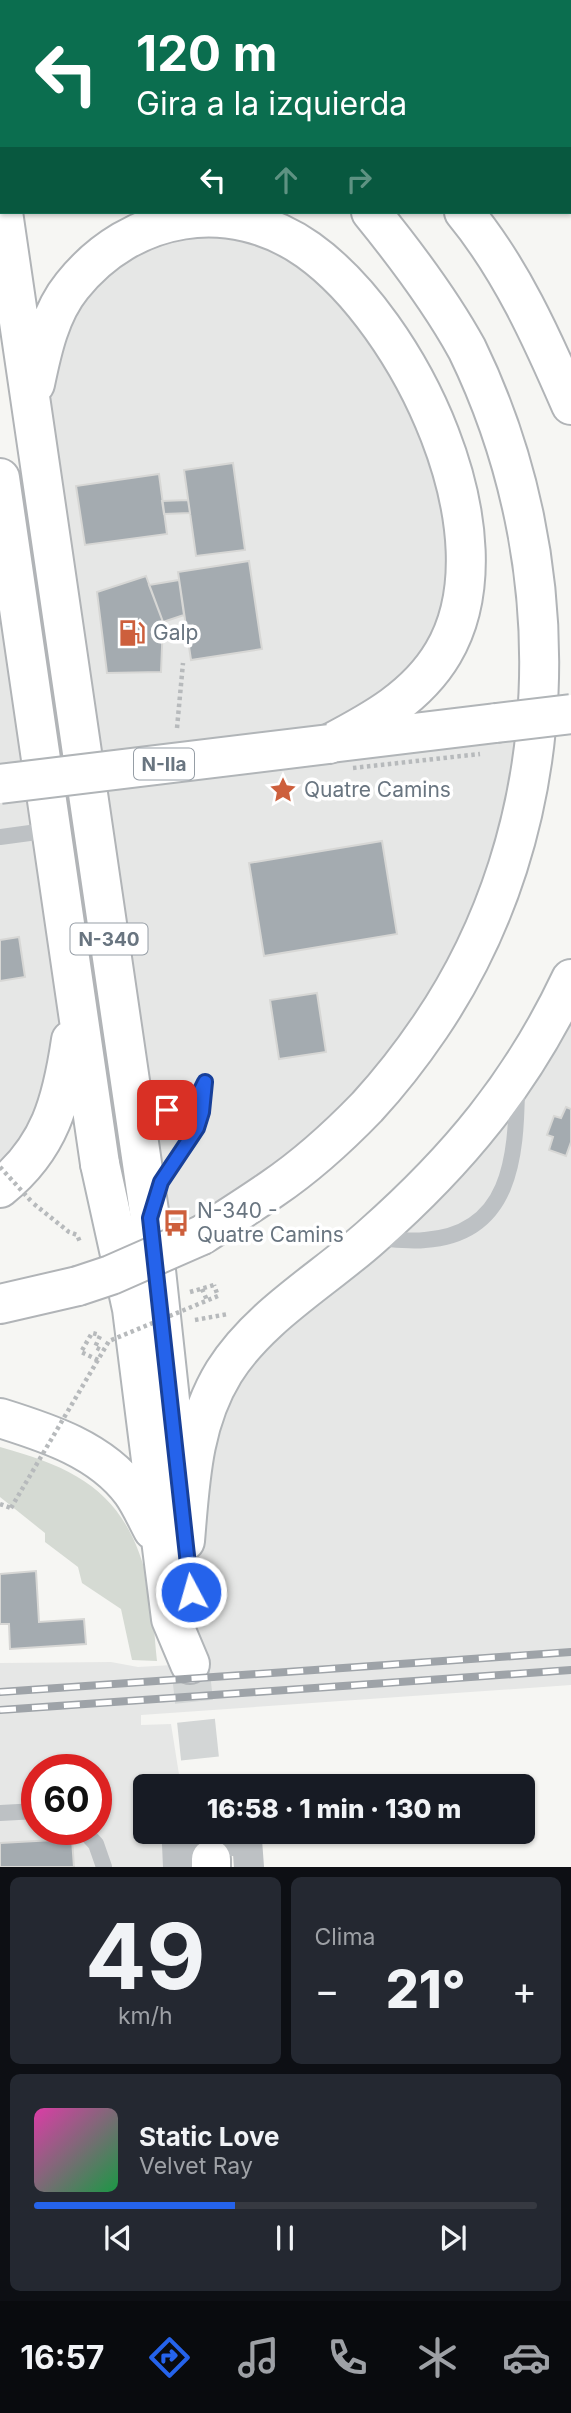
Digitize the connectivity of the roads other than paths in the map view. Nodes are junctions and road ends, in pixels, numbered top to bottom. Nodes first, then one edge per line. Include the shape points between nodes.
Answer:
1 (3, 214) edge
2 (373, 214) edge
3 (465, 214) edge
4 (31, 403) junction
5 (571, 405) edge
6 (0, 478) edge
7 (7, 562) edge
8 (571, 714) edge
9 (329, 744) junction
10 (0, 783) edge
11 (52, 830) junction
12 (0, 837) edge
13 (571, 979) edge
14 (77, 1003) junction
15 (518, 1076) junction
16 (131, 1091) junction
17 (15, 1195) edge
18 (150, 1218) junction
19 (370, 1238) junction
20 (0, 1304) edge
21 (0, 1418) edge
22 (184, 1553) junction
23 (21, 1812) edge
24 (0, 1814) edge
25 (96, 1845) edge
26 (200, 1865) edge
27 (104, 1867) edge
28 (249, 1867) edge

1 - 4 main road, N-340
2 - 20 main road, bridge via 435,297 467,351 515,466 530,527 544,650 540,735 520,837 501,894 443,1008 408,1058 368,1106 323,1148 274,1188 202,1235 78,1286
3 - 5 main road via 513,285
4 - 9 main road via 41,353 71,287 99,257 158,224 220,217 253,224 307,249 356,293 382,326 421,394 449,461 462,511 467,569 455,628 424,680 369,723
4 - 16 main road, N-340
6 - 7 main road, N-340
7 - 11 main road, N-340
8 - 9 main road, N-IIa, bridge
9 - 10 main road, N-IIa, bridge
11 - 12 lane
11 - 14 main road, N-340
13 - 15 main road
14 - 17 main road via 56,1113
14 - 22 main road, N-340 via 100,1164
15 - 19 main road via 459,1151
15 - 19 lane via 511,1165 490,1213 477,1224 426,1241
16 - 18 main road, N-340
16 - 18 lane via 157,1107 179,1110 196,1101 205,1082 197,1128 161,1182
18 - 22 main road, N-340
19 - 22 main road via 272,1319 224,1372 199,1427
21 - 22 main road via 64,1441 116,1473
23 - 24 lane
25 - 27 lane
26 - 28 street via 177,1844 247,1840

